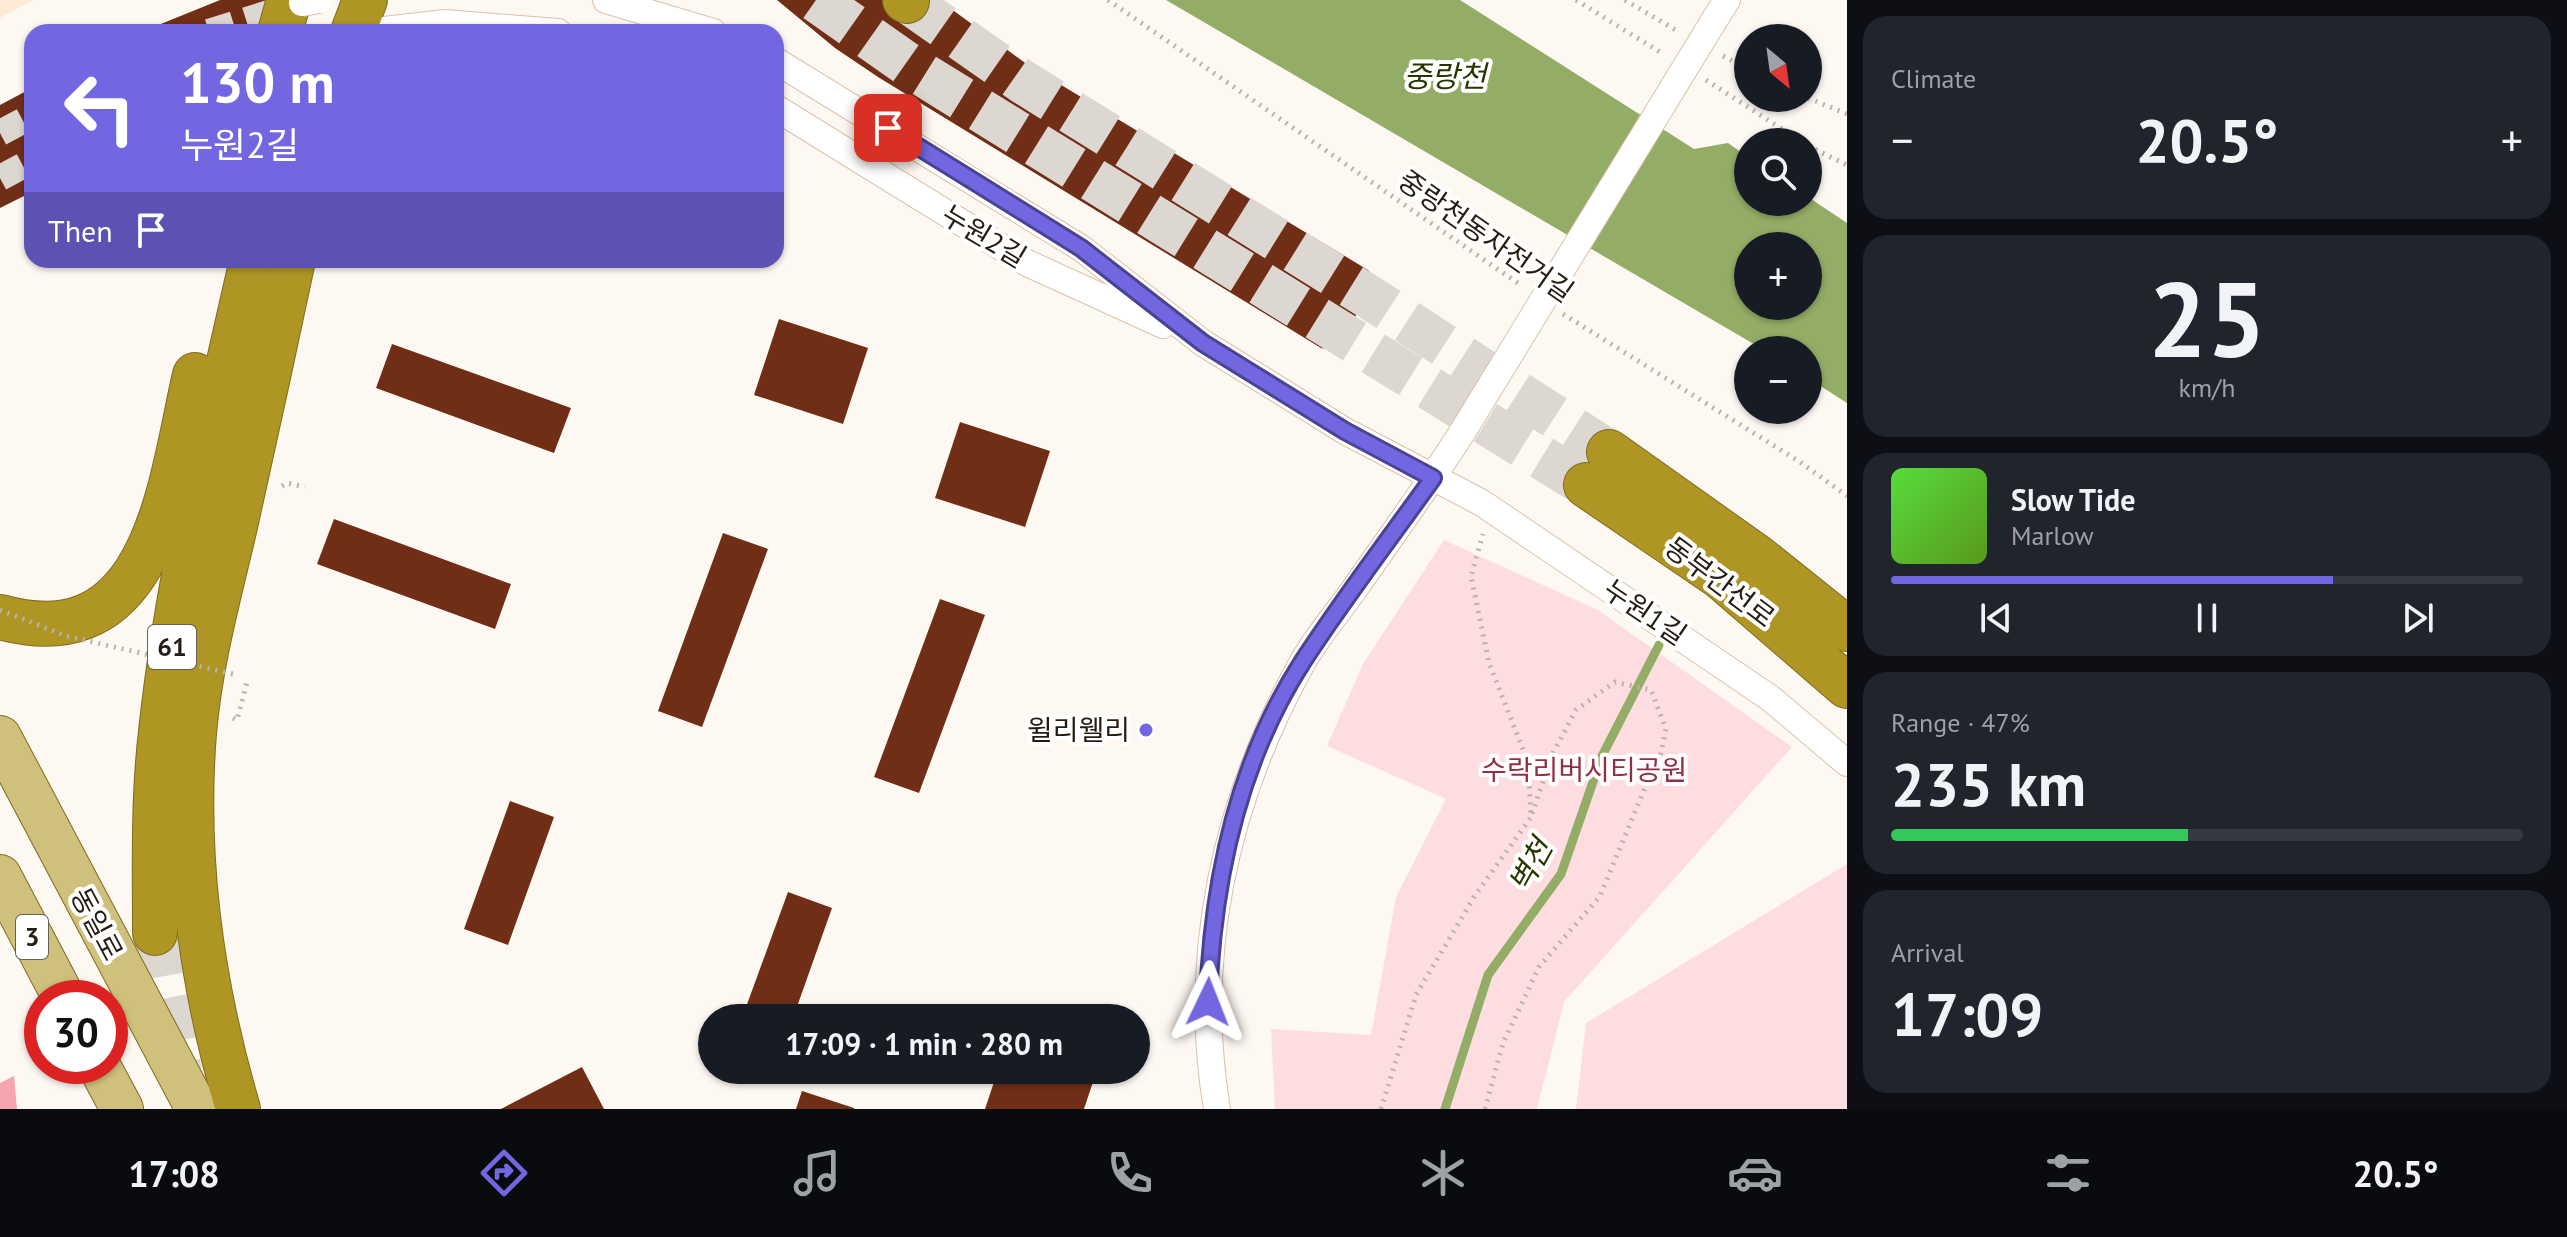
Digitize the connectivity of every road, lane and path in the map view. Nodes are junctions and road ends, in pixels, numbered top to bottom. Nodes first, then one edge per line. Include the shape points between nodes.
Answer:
1 (365, 0) edge
2 (606, 0) edge
3 (1108, 0) edge
4 (1721, 9) edge
5 (356, 24) edge
6 (436, 24) edge
7 (458, 24) edge
8 (686, 24) edge
9 (784, 66) edge
10 (1822, 104) edge
11 (784, 113) edge
12 (1847, 114) edge
13 (1822, 153) edge
14 (1847, 165) edge
15 (220, 268) edge
16 (250, 268) edge
17 (291, 268) edge
18 (1530, 291) dead end
19 (1554, 308) dead end
20 (1203, 343) junction
21 (1433, 478) junction
22 (1847, 496) edge
23 (1483, 533) dead end
24 (0, 610) edge
25 (0, 617) edge
26 (1847, 629) edge
27 (233, 674) dead end
28 (1847, 686) edge
29 (0, 737) edge
30 (1847, 763) edge
31 (1531, 817) junction
32 (0, 876) edge
33 (155, 933) tunnel mouth
34 (55, 980) edge
35 (109, 1084) edge
36 (122, 1109) edge
37 (197, 1109) edge
38 (238, 1109) edge
39 (1217, 1109) edge
40 (1381, 1109) edge
41 (1485, 1109) edge

1 - 5 highway
2 - 8 street
3 - 18 path, 중랑천동자전거길
4 - 21 street, bridge
6 - 7 street
9 - 20 street, 누원2길 via 1081,248
10 - 12 path
11 - 20 street, 누원2길 via 1027,263
13 - 14 path
15 - 25 highway via 158,524 137,571 104,609 82,620 52,625
16 - 33 highway, 61 via 201,486 170,658 155,809
17 - 38 highway via 202,669 194,734 190,818 201,940
19 - 22 path, 중랑천동자전거길
20 - 21 street, 누원2길 via 1345,431
21 - 30 street, 누원1길 via 1482,503 1649,614 1770,698
21 - 39 street via 1302,663 1259,749 1230,832 1210,949
23 - 31 path via 1471,576 1489,663 1528,762
24 - 27 path, bridge via 66,636
26 - 28 highway, 동부간선로 via 1757,557 1597,469
29 - 37 main road, 동일로 / 3
31 - 40 path via 1474,897 1416,995
31 - 41 path via 1552,755 1576,710 1615,682 1651,690 1666,729 1659,762 1600,896 1539,967 1503,1043
32 - 34 main road, 3
35 - 36 main road

